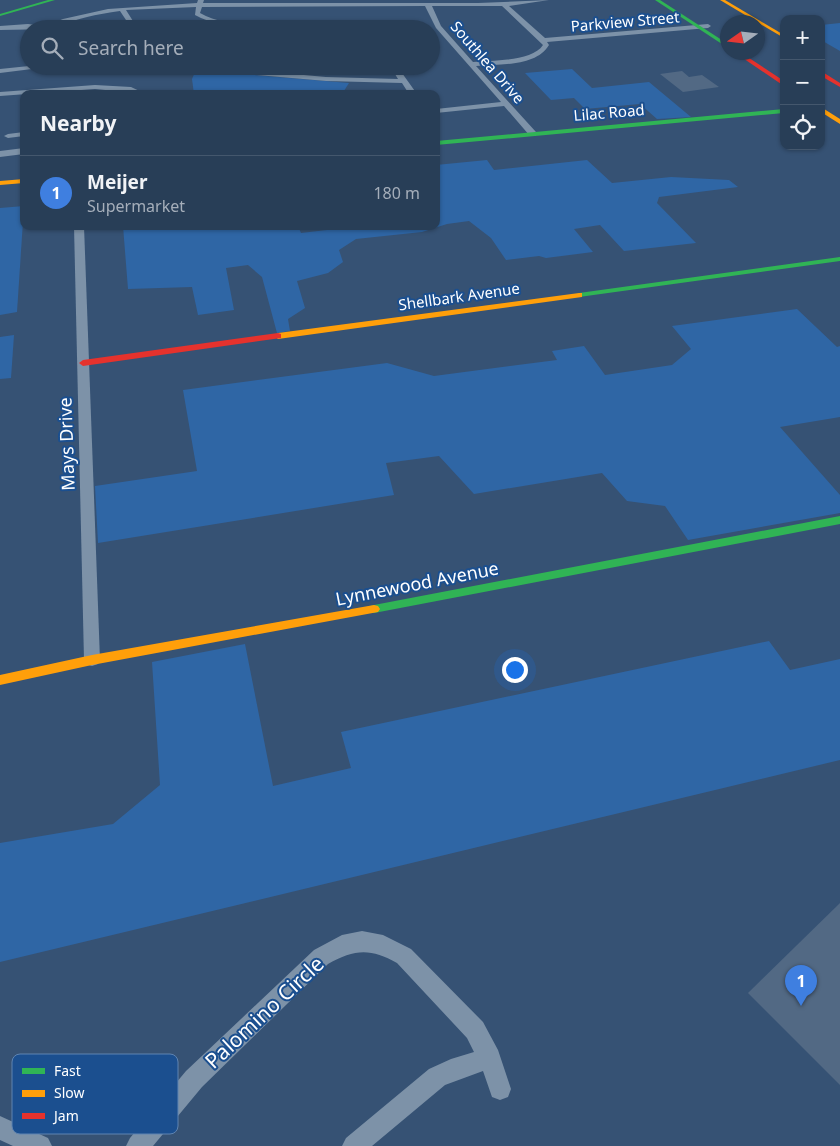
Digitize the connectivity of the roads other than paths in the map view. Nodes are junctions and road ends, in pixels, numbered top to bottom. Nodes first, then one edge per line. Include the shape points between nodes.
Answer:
1 (53, 0) edge
2 (546, 0) edge
3 (657, 0) edge
4 (667, 0) edge
5 (722, 0) edge
6 (200, 2) edge
7 (428, 4) junction
8 (503, 4) junction
9 (710, 4) dead end
10 (123, 10) junction
11 (0, 15) edge
12 (728, 15) edge
13 (68, 20) edge
14 (129, 20) edge
15 (209, 20) edge
16 (435, 20) edge
17 (702, 27) junction
18 (0, 28) edge
19 (20, 28) edge
20 (440, 29) edge
21 (720, 35) edge
22 (780, 35) edge
23 (765, 38) edge
24 (544, 40) junction
25 (720, 41) edge
26 (780, 48) edge
27 (748, 60) edge
28 (760, 60) edge
29 (470, 64) junction
30 (20, 69) edge
31 (0, 71) edge
32 (780, 73) edge
33 (272, 75) edge
34 (399, 75) edge
35 (825, 76) edge
36 (403, 81) junction
37 (780, 81) edge
38 (840, 85) edge
39 (86, 90) edge
40 (128, 90) edge
41 (410, 90) edge
42 (20, 93) edge
43 (0, 94) edge
44 (506, 104) junction
45 (827, 107) edge
46 (440, 111) edge
47 (780, 111) edge
48 (840, 122) edge
49 (20, 134) edge
50 (532, 134) junction
51 (8, 136) dead end
52 (440, 143) edge
53 (20, 152) edge
54 (0, 154) edge
55 (20, 181) edge
56 (0, 183) edge
57 (79, 230) edge
58 (840, 258) edge
59 (83, 363) junction
60 (840, 520) edge
61 (92, 660) junction
62 (0, 680) edge
63 (490, 1058) junction
64 (500, 1089) dead end
65 (178, 1097) edge
66 (0, 1128) edge
67 (12, 1133) edge
68 (13, 1134) edge
69 (147, 1134) edge
70 (40, 1146) edge
71 (138, 1146) edge
72 (354, 1146) edge

1 - 11 main road
2 - 8 street
3 - 17 main road
4 - 17 main road
5 - 22 main road
6 - 7 street
6 - 10 street
6 - 15 street via 198,16
7 - 8 street
7 - 16 street, Southlea Drive
8 - 24 street
9 - 12 main road
10 - 13 street
10 - 14 street
17 - 21 main road
17 - 24 street, Parkview Street
17 - 25 main road
18 - 19 street
20 - 29 street, Southlea Drive
23 - 26 main road
24 - 29 street via 544,53 522,59
27 - 37 main road
28 - 32 main road
29 - 44 street, Southlea Drive
30 - 31 street
33 - 36 street via 326,80
34 - 36 street
35 - 38 main road
36 - 41 street
39 - 40 street
42 - 43 street
44 - 46 street
44 - 50 street, Southlea Drive
45 - 48 main road
47 - 50 main road, Lilac Road
49 - 51 street
50 - 52 main road, Lilac Road
53 - 54 street
55 - 56 main road
57 - 59 street, Mays Drive
58 - 59 main road, Shellbark Avenue
59 - 61 street, Mays Drive
60 - 61 main road, Lynnewood Avenue
61 - 62 main road, Lynnewood Avenue
63 - 64 street, Palomino Circle
63 - 65 street, Palomino Circle via 475,1030 404,956 377,942 361,941 333,949 321,957
63 - 72 street via 437,1077
66 - 67 street
68 - 70 street
69 - 71 street, Palomino Circle

